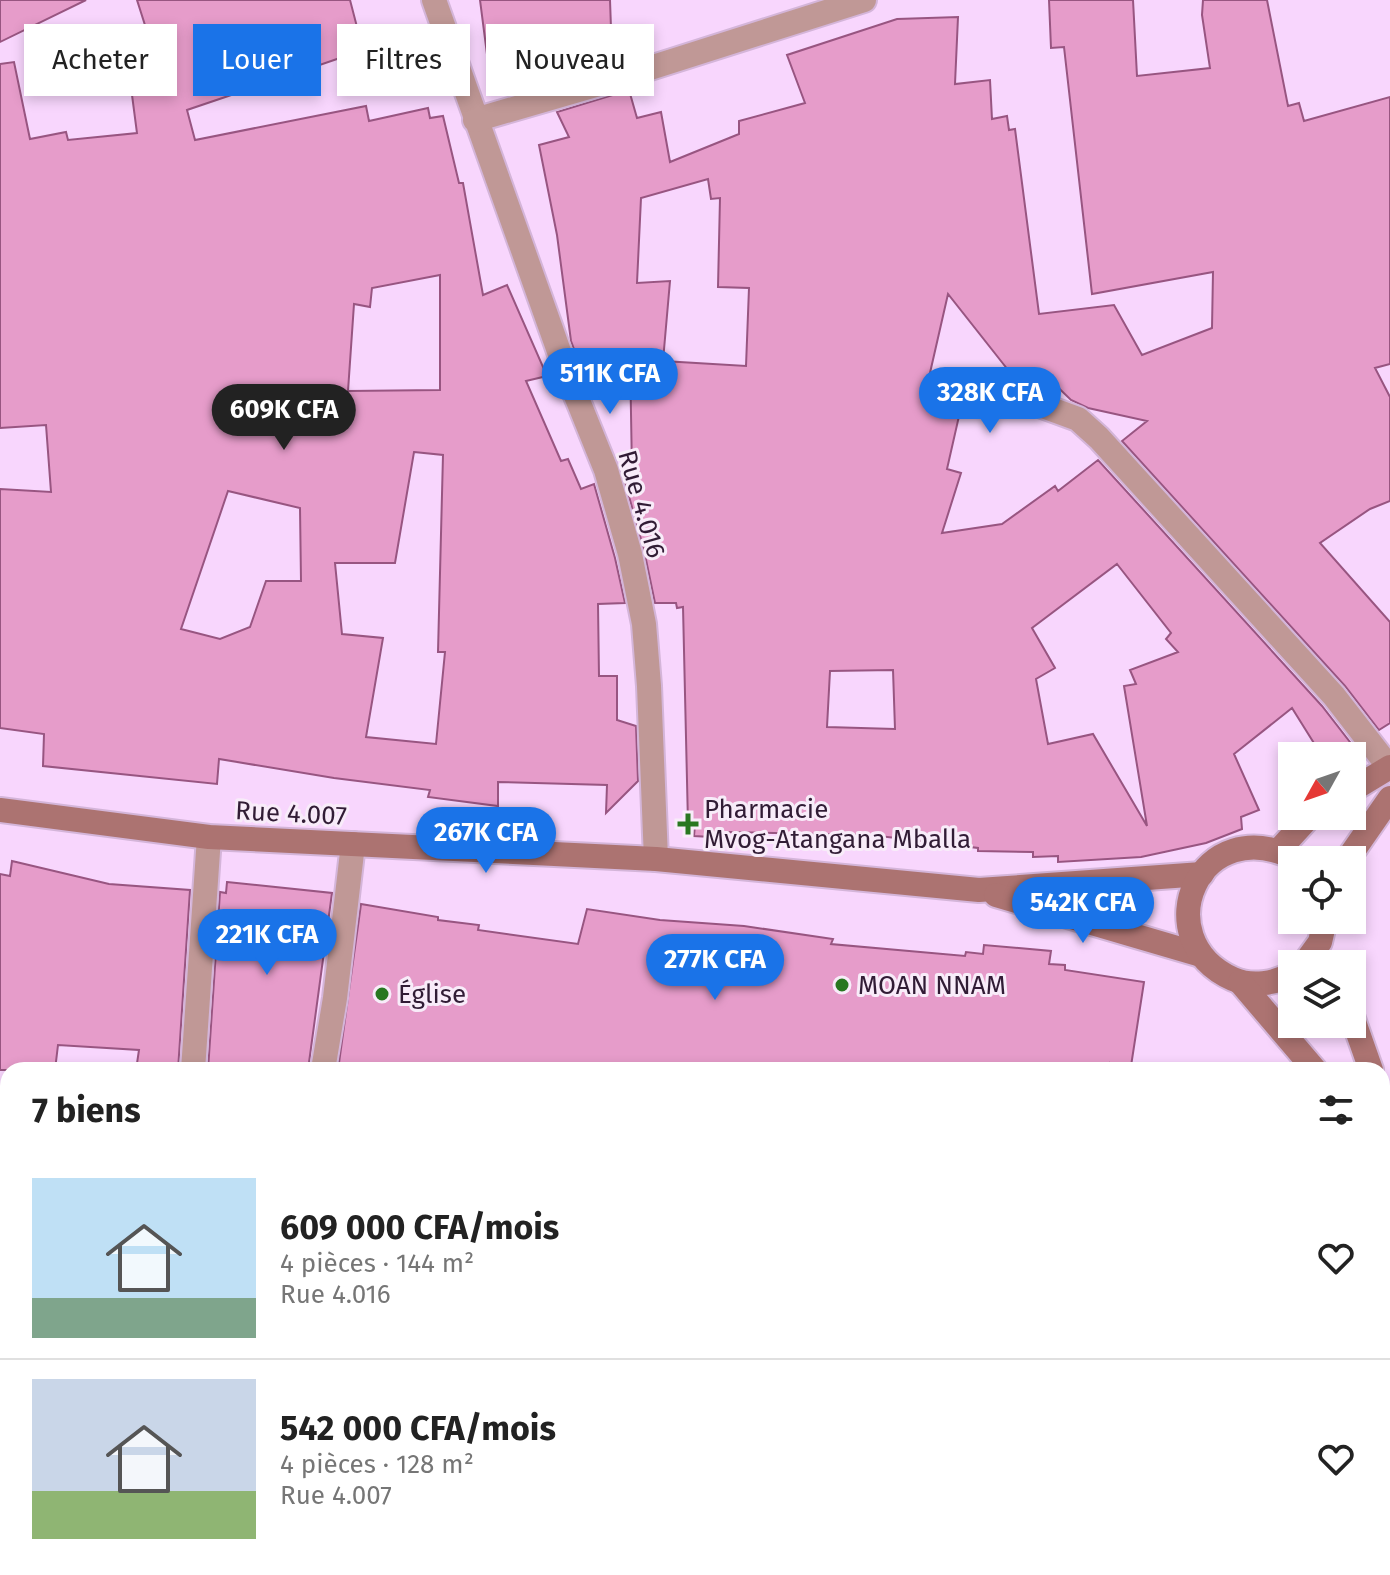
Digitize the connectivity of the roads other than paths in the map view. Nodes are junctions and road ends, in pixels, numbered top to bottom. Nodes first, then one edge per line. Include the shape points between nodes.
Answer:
1 (434, 0) edge
2 (864, 0) edge
3 (475, 120) junction
4 (999, 390) dead end
5 (1389, 767) edge
6 (1366, 781) edge
7 (1390, 798) edge
8 (0, 810) edge
9 (209, 837) junction
10 (353, 844) junction
11 (1357, 846) edge
12 (1278, 852) edge
13 (656, 859) junction
14 (1202, 874) junction
15 (979, 890) junction
16 (1201, 955) junction
17 (1278, 978) edge
18 (1240, 982) junction
19 (1360, 1038) edge
20 (194, 1062) edge
21 (324, 1062) edge
22 (1308, 1062) edge
23 (1368, 1062) edge

1 - 3 street, Rue 4.016
2 - 3 street
3 - 13 street, Rue 4.016 via 606,470 630,554 645,639
4 - 5 street via 1078,419 1099,438 1334,696
5 - 6 main road
7 - 11 main road
8 - 9 main road, Rue 4.007
9 - 10 main road, Rue 4.007
9 - 20 street
10 - 13 main road, Rue 4.007
10 - 21 street
12 - 14 main road via 1257,846 1236,849 1217,858
13 - 15 main road, Rue 4.007
14 - 15 main road, Rue 4.007
14 - 16 main road via 1191,892 1188,914
15 - 16 main road
16 - 18 main road via 1218,972
17 - 18 main road
18 - 22 main road
19 - 23 main road

